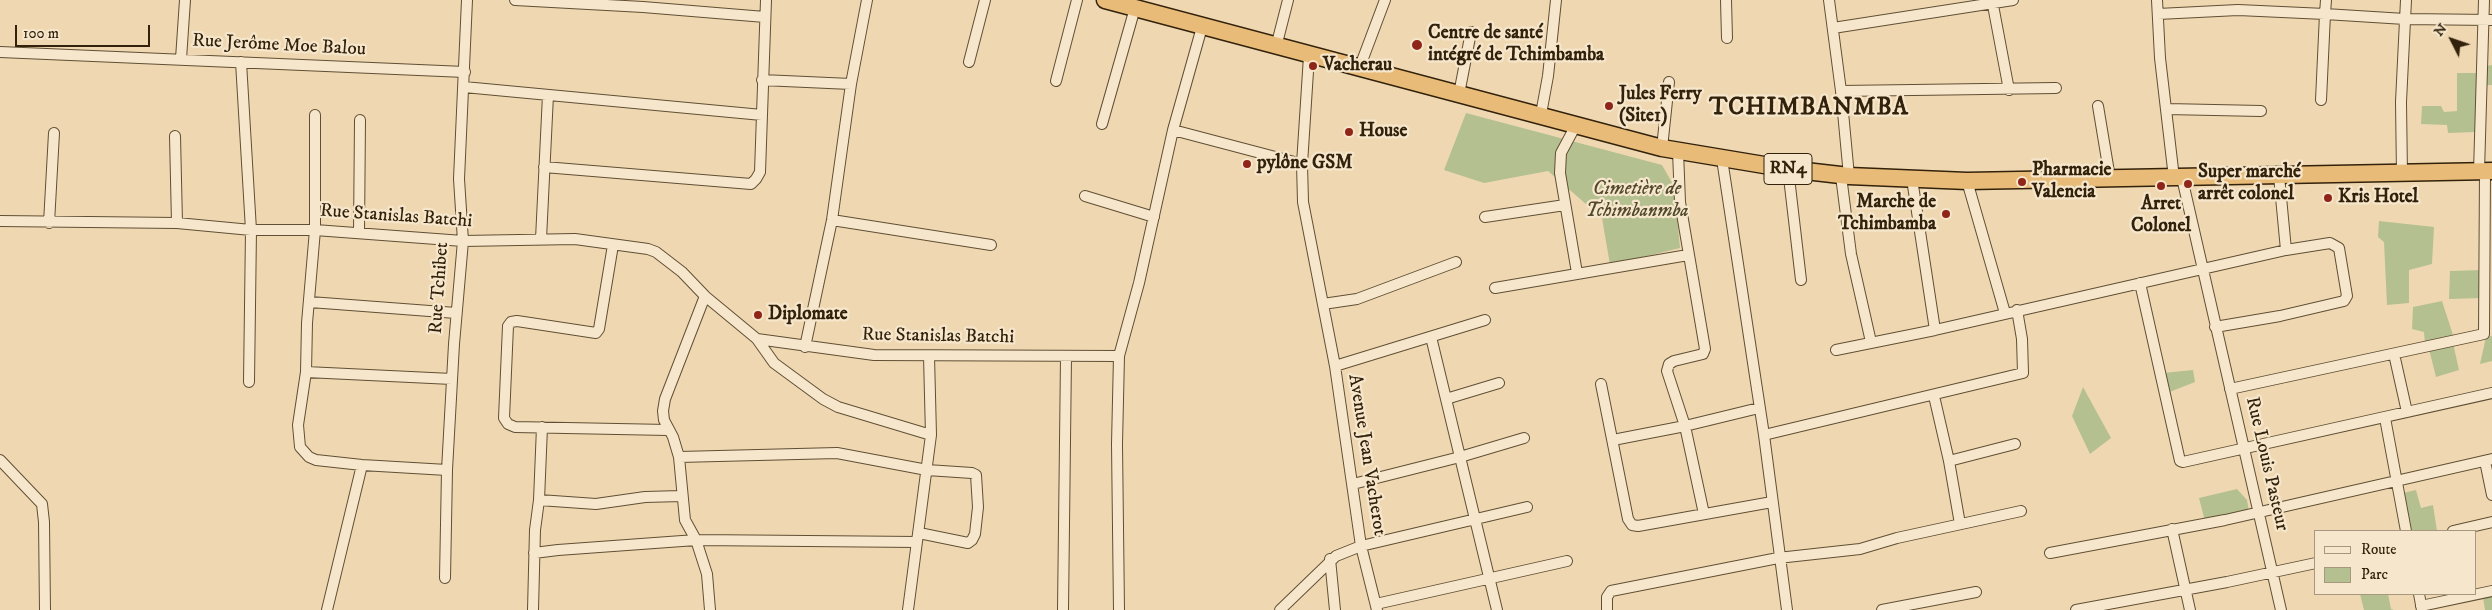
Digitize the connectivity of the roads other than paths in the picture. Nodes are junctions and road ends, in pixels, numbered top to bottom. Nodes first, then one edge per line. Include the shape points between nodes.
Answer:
1 (185, 0) edge
2 (467, 0) edge
3 (515, 0) edge
4 (766, 0) edge
5 (867, 0) edge
6 (985, 0) edge
7 (1077, 0) edge
8 (1105, 0) edge
9 (1288, 0) edge
10 (1385, 0) edge
11 (1556, 0) edge
12 (1726, 0) edge
13 (1829, 0) edge
14 (2013, 0) edge
15 (2157, 0) edge
16 (2326, 0) edge
17 (2406, 0) edge
18 (2484, 0) edge
19 (1992, 2) edge
20 (644, 3) edge
21 (1135, 8) junction
22 (2158, 14) junction
23 (2325, 14) junction
24 (765, 17) junction
25 (2405, 19) junction
26 (2487, 20) edge
27 (1202, 27) junction
28 (1833, 28) junction
29 (1471, 32) dead end
30 (1727, 38) dead end
31 (1276, 47) junction
32 (0, 52) edge
33 (1309, 56) junction
34 (181, 59) junction
35 (240, 62) junction
36 (969, 62) dead end
37 (1359, 69) junction
38 (466, 72) junction
39 (762, 80) junction
40 (1056, 81) dead end
41 (1669, 82) dead end
42 (851, 84) junction
43 (464, 87) junction
44 (2056, 88) dead end
45 (2009, 90) junction
46 (1841, 91) junction
47 (1459, 94) junction
48 (548, 96) junction
49 (2321, 100) dead end
50 (2098, 106) dead end
51 (2167, 109) junction
52 (2261, 111) dead end
53 (1541, 114) junction
54 (315, 115) dead end
55 (762, 115) junction
56 (360, 120) dead end
57 (1102, 124) dead end
58 (1576, 125) junction
59 (1173, 130) junction
60 (54, 132) dead end
61 (175, 136) dead end
62 (1670, 149) junction
63 (1722, 159) junction
64 (1302, 164) junction
65 (544, 167) junction
66 (1788, 169) junction
67 (2485, 171) edge
68 (2402, 175) junction
69 (1845, 176) junction
70 (2279, 176) junction
71 (2110, 178) junction
72 (2178, 178) junction
73 (1912, 180) junction
74 (1967, 181) junction
75 (1085, 196) dead end
76 (1565, 206) junction
77 (1154, 217) junction
78 (1485, 217) dead end
79 (832, 220) junction
80 (0, 221) edge
81 (49, 223) junction
82 (177, 223) junction
83 (251, 230) junction
84 (315, 230) junction
85 (359, 233) junction
86 (541, 239) junction
87 (462, 241) junction
88 (613, 245) junction
89 (991, 245) dead end
90 (2286, 250) junction
91 (1688, 255) junction
92 (1456, 262) dead end
93 (2201, 268) junction
94 (1576, 273) junction
95 (1801, 280) dead end
96 (2140, 283) junction
97 (1495, 288) dead end
98 (705, 296) junction
99 (310, 302) junction
100 (1323, 304) junction
101 (2017, 310) junction
102 (456, 313) junction
103 (2005, 313) junction
104 (1485, 320) dead end
105 (2215, 327) junction
106 (2489, 328) edge
107 (1935, 330) junction
108 (1431, 337) junction
109 (757, 339) junction
110 (1871, 342) junction
111 (805, 347) junction
112 (1836, 350) dead end
113 (2394, 354) junction
114 (930, 356) junction
115 (1119, 356) junction
116 (1066, 357) junction
117 (1335, 366) junction
118 (306, 372) junction
119 (452, 379) junction
120 (249, 382) dead end
121 (1499, 383) dead end
122 (1601, 384) dead end
123 (2230, 389) junction
124 (2492, 393) edge
125 (1934, 396) junction
126 (1446, 398) junction
127 (1759, 408) junction
128 (2407, 412) junction
129 (2385, 418) junction
130 (1685, 426) junction
131 (542, 427) junction
132 (668, 430) junction
133 (931, 435) junction
134 (1764, 435) junction
135 (1524, 438) dead end
136 (1613, 440) junction
137 (2015, 444) dead end
138 (2245, 450) junction
139 (678, 457) junction
140 (1460, 457) junction
141 (0, 460) edge
142 (2488, 460) edge
143 (1949, 461) junction
144 (362, 465) junction
145 (447, 470) junction
146 (927, 470) junction
147 (2397, 480) junction
148 (1353, 484) junction
149 (2492, 495) edge
150 (681, 496) junction
151 (539, 500) junction
152 (1772, 502) junction
153 (1527, 507) dead end
154 (2021, 511) dead end
155 (2260, 512) junction
156 (1704, 514) junction
157 (1473, 521) junction
158 (2492, 522) edge
159 (1960, 524) junction
160 (2172, 530) junction
161 (2406, 530) edge
162 (2457, 530) edge
163 (918, 537) junction
164 (696, 540) junction
165 (1362, 546) junction
166 (534, 553) junction
167 (2050, 553) dead end
168 (1778, 558) junction
169 (1330, 559) junction
170 (1567, 561) dead end
171 (2314, 563) edge
172 (2273, 573) junction
173 (445, 578) dead end
174 (1489, 579) junction
175 (2186, 589) junction
176 (2492, 591) edge
177 (1976, 592) dead end
178 (2419, 595) edge
179 (2476, 595) edge
180 (2477, 595) edge
181 (1913, 606) edge
182 (1376, 607) edge
183 (2422, 608) edge
184 (45, 610) edge
185 (327, 610) edge
186 (533, 610) edge
187 (710, 610) edge
188 (908, 610) edge
189 (1063, 610) edge
190 (1119, 610) edge
191 (1280, 610) edge
192 (1335, 610) edge
193 (1496, 610) edge
194 (1607, 610) edge
195 (1787, 610) edge
196 (1882, 610) edge
197 (2076, 610) edge
198 (2190, 610) edge
199 (2281, 610) edge

1 - 34 street
2 - 38 street, Rue Tchibet
3 - 20 street
4 - 24 street
5 - 42 street
6 - 36 street
7 - 40 street
8 - 21 highway, RN4
9 - 31 street
10 - 37 street
11 - 53 street
12 - 30 street
13 - 28 street
14 - 19 street
15 - 22 street
16 - 23 street
17 - 25 street
18 - 26 street
19 - 28 street
19 - 45 street
20 - 24 street
21 - 27 highway, RN4
21 - 57 street
22 - 23 street via 2238,10
22 - 51 street
23 - 25 street
23 - 49 street
24 - 39 street
25 - 26 street
25 - 68 street via 2400,102
26 - 67 street
27 - 31 highway, RN4
27 - 59 street
28 - 46 street
29 - 47 street
31 - 33 highway, RN4
32 - 34 street, Rue Jerôme Moe Balou
33 - 37 highway, RN4
33 - 64 street
34 - 35 street, Rue Jerôme Moe Balou
35 - 38 street, Rue Jerôme Moe Balou
35 - 83 street
37 - 47 highway, RN4
38 - 43 street, Rue Tchibet
39 - 42 street
39 - 55 street
41 - 62 street
42 - 79 street
43 - 48 street
43 - 87 street, Rue Tchibet via 460,179
44 - 45 street
45 - 46 street
46 - 69 street
47 - 53 highway, RN4
48 - 55 street
48 - 65 street
50 - 71 street
51 - 52 street
51 - 72 street
53 - 58 highway, RN4
54 - 84 street
55 - 65 street via 760,172 751,184
56 - 85 street
58 - 62 highway, RN4
58 - 76 street via 1561,152 1560,173
59 - 64 street
59 - 77 street
60 - 81 street
61 - 82 street
62 - 63 highway, RN4
62 - 91 street
63 - 66 highway, RN4
63 - 127 street
64 - 100 street, Avenue Jean Vacherot via 1304,210
65 - 86 street
66 - 69 highway, RN4
66 - 95 street
67 - 68 highway, RN4
67 - 106 street
68 - 70 highway, RN4
69 - 73 highway, RN4
69 - 110 street via 1851,254
70 - 72 highway, RN4
70 - 90 street
71 - 72 highway, RN4
71 - 74 highway, RN4
72 - 93 street, Rue Louis Pasteur
73 - 74 highway, RN4
73 - 107 street
74 - 103 street
75 - 77 street
76 - 78 street
76 - 94 street
77 - 115 street
79 - 89 street
79 - 111 street
80 - 81 street, Rue Stanislas Batchi
81 - 82 street, Rue Stanislas Batchi
82 - 83 street, Rue Stanislas Batchi
83 - 84 street, Rue Stanislas Batchi
83 - 120 street
84 - 85 street, Rue Stanislas Batchi
84 - 99 street
85 - 87 street, Rue Stanislas Batchi
86 - 87 street, Rue Stanislas Batchi
86 - 88 street, Rue Stanislas Batchi via 575,239
87 - 102 street, Rue Tchibet
88 - 98 street, Rue Stanislas Batchi via 636,246 656,252
88 - 131 street via 603,310 596,333 517,321 508,326 504,418 515,427
90 - 93 street
90 - 105 street via 2335,244 2339,248 2347,296 2344,300
91 - 94 street
91 - 130 street via 1705,349 1703,354 1668,364 1667,371
92 - 100 street via 1357,299
93 - 96 street
93 - 105 street, Rue Louis Pasteur
94 - 97 street
96 - 101 street
96 - 138 street via 2180,461
98 - 109 street, Rue Stanislas Batchi
98 - 132 street via 665,399 664,420
99 - 102 street
99 - 118 street
100 - 117 street, Avenue Jean Vacherot
101 - 103 street
101 - 125 street via 2023,373
102 - 119 street, Rue Tchibet
103 - 107 street
104 - 108 street
105 - 123 street, Rue Louis Pasteur
106 - 113 street via 2481,336
107 - 110 street
108 - 117 street
108 - 126 street
109 - 111 street, Rue Stanislas Batchi
109 - 133 street, Rue Stanislas Batchi via 774,363 829,403
110 - 112 street
111 - 114 street, Rue Stanislas Batchi via 865,355
113 - 123 street
113 - 128 street
114 - 116 street, Rue Stanislas Batchi
114 - 133 street
115 - 116 street, Rue Stanislas Batchi
115 - 190 street
116 - 189 street
117 - 148 street, Avenue Jean Vacherot
118 - 119 street
118 - 144 street via 298,425 300,447 316,460
119 - 145 street, Rue Tchibet
121 - 126 street
122 - 136 street
123 - 138 street, Rue Louis Pasteur
124 - 128 street
125 - 134 street
125 - 143 street
126 - 140 street
127 - 130 street
127 - 134 street
128 - 129 street
129 - 138 street
129 - 147 street
130 - 136 street
130 - 156 street
131 - 132 street
131 - 151 street
132 - 139 street
133 - 146 street
134 - 152 street
135 - 140 street
136 - 156 street via 1628,519 1632,525
137 - 143 street
138 - 155 street, Rue Louis Pasteur
139 - 146 street via 837,453
139 - 150 street
140 - 148 street
140 - 157 street
141 - 184 street via 42,504
142 - 147 street
142 - 149 street
143 - 159 street
144 - 145 street
144 - 185 street
145 - 173 street, Rue Tchibet
146 - 163 street
146 - 163 street via 976,475 978,507 975,534 968,542
147 - 155 street
147 - 161 street
148 - 165 street, Avenue Jean Vacherot
150 - 151 street via 596,504
150 - 164 street via 685,520
151 - 166 street
152 - 156 street
152 - 168 street
153 - 157 street
154 - 159 street
155 - 160 street
155 - 172 street, Rue Louis Pasteur
157 - 165 street
157 - 174 street
158 - 162 street
159 - 168 street via 1860,548
160 - 167 street
160 - 175 street
163 - 164 street
163 - 188 street
164 - 166 street
164 - 187 street via 707,574
165 - 169 street
165 - 182 street, Avenue Jean Vacherot
166 - 186 street
168 - 194 street via 1611,591 1607,597
168 - 195 street
169 - 191 street
169 - 192 street
170 - 174 street
171 - 172 street
172 - 175 street
172 - 199 street, Rue Louis Pasteur
174 - 182 street
174 - 193 street
175 - 197 street
175 - 198 street
176 - 180 street
177 - 181 street
178 - 183 street
179 - 183 street
181 - 196 street

